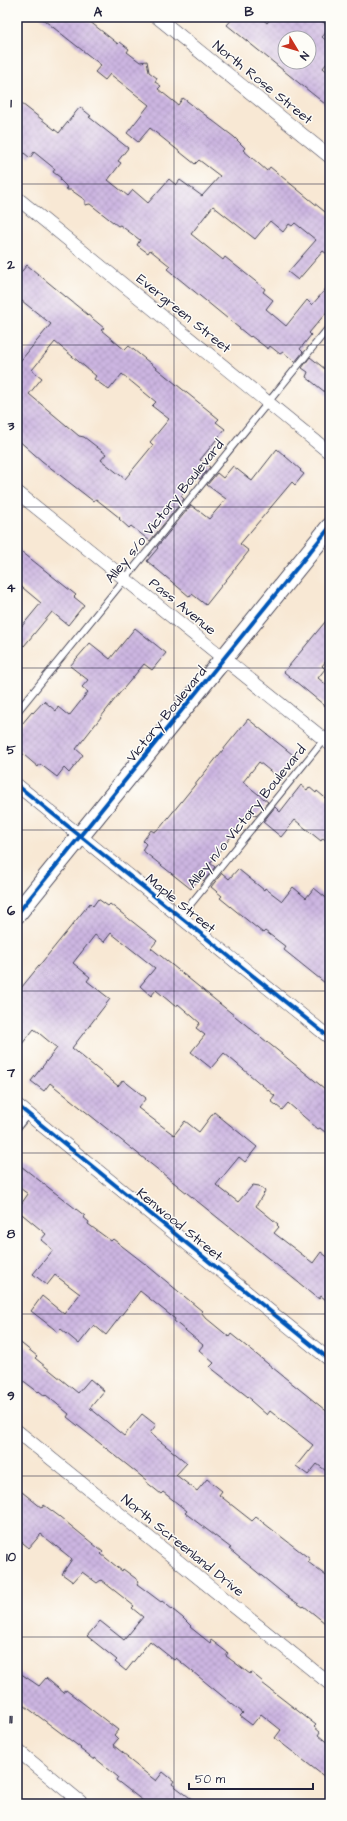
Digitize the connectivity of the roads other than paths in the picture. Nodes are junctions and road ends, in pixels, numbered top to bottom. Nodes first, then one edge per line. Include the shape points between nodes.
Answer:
1 (157, 17) edge
2 (330, 157) edge
3 (17, 198) edge
4 (330, 326) edge
5 (269, 402) junction
6 (330, 453) edge
7 (17, 492) edge
8 (330, 527) edge
9 (123, 579) junction
10 (224, 659) junction
11 (17, 712) edge
12 (328, 738) edge
13 (17, 785) edge
14 (81, 836) junction
15 (17, 914) edge
16 (181, 916) junction
17 (330, 1038) edge
18 (17, 1105) edge
19 (28, 1114) junction
20 (17, 1128) edge
21 (330, 1360) edge
22 (17, 1431) edge
23 (330, 1684) edge
24 (17, 1750) edge
25 (83, 1804) edge

1 - 2 street, North Rose Street
3 - 5 street, Evergreen Street
4 - 5 lane, Alley s/o Victory Boulevard
5 - 6 street, Evergreen Street
5 - 9 lane, Alley s/o Victory Boulevard
7 - 9 street, Pass Avenue
8 - 10 main road, Victory Boulevard
9 - 10 street, Pass Avenue
9 - 11 lane, Alley s/o Victory Boulevard
10 - 12 street, Pass Avenue
10 - 14 main road, Victory Boulevard
12 - 16 lane, Alley n/o Victory Boulevard
13 - 14 street, Maple Street
14 - 15 main road, Victory Boulevard
14 - 16 street, Maple Street
16 - 17 street, Maple Street
18 - 19 street, Kenwood Street
19 - 20 lane
19 - 21 street, Kenwood Street
22 - 23 street, North Screenland Drive
24 - 25 street

